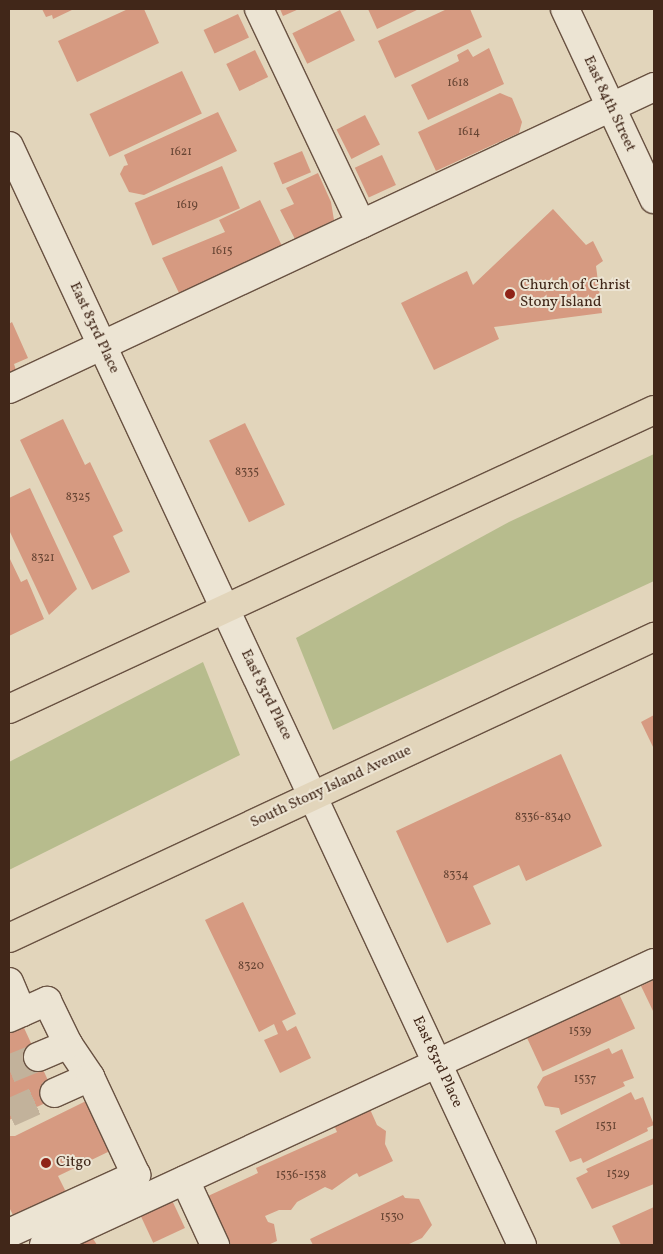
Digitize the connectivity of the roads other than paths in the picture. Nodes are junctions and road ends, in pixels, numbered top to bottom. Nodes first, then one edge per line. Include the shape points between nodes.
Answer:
1 (259, 9) edge
2 (564, 9) edge
3 (654, 87) edge
4 (611, 107) junction
5 (9, 146) edge
6 (654, 199) edge
7 (361, 224) junction
8 (102, 346) junction
9 (9, 389) edge
10 (654, 410) edge
11 (224, 608) junction
12 (654, 637) edge
13 (9, 709) edge
14 (314, 796) junction
15 (9, 938) edge
16 (654, 963) edge
17 (9, 982) edge
18 (16, 1015) edge
19 (68, 1044) junction
20 (38, 1057) tunnel mouth
21 (438, 1064) junction
22 (90, 1077) junction
23 (54, 1093) tunnel mouth
24 (185, 1180) junction
25 (9, 1233) edge
26 (44, 1245) edge
27 (215, 1245) edge
28 (522, 1245) edge

1 - 7 street
2 - 4 street, East 84th Street
3 - 4 street
4 - 6 street, East 84th Street
4 - 7 street
5 - 8 street, East 83rd Place
7 - 8 street
8 - 9 street
8 - 11 street, East 83rd Place
10 - 11 highway
11 - 13 highway
11 - 14 street, East 83rd Place
12 - 14 highway, South Stony Island Avenue
14 - 15 highway, South Stony Island Avenue
14 - 21 street, East 83rd Place
16 - 21 street
17 - 18 street
18 - 19 street via 47,1001
19 - 20 street
19 - 22 street
21 - 24 street
21 - 28 street, East 83rd Place
22 - 23 street
22 - 25 street via 136,1175
24 - 26 street
24 - 27 street

